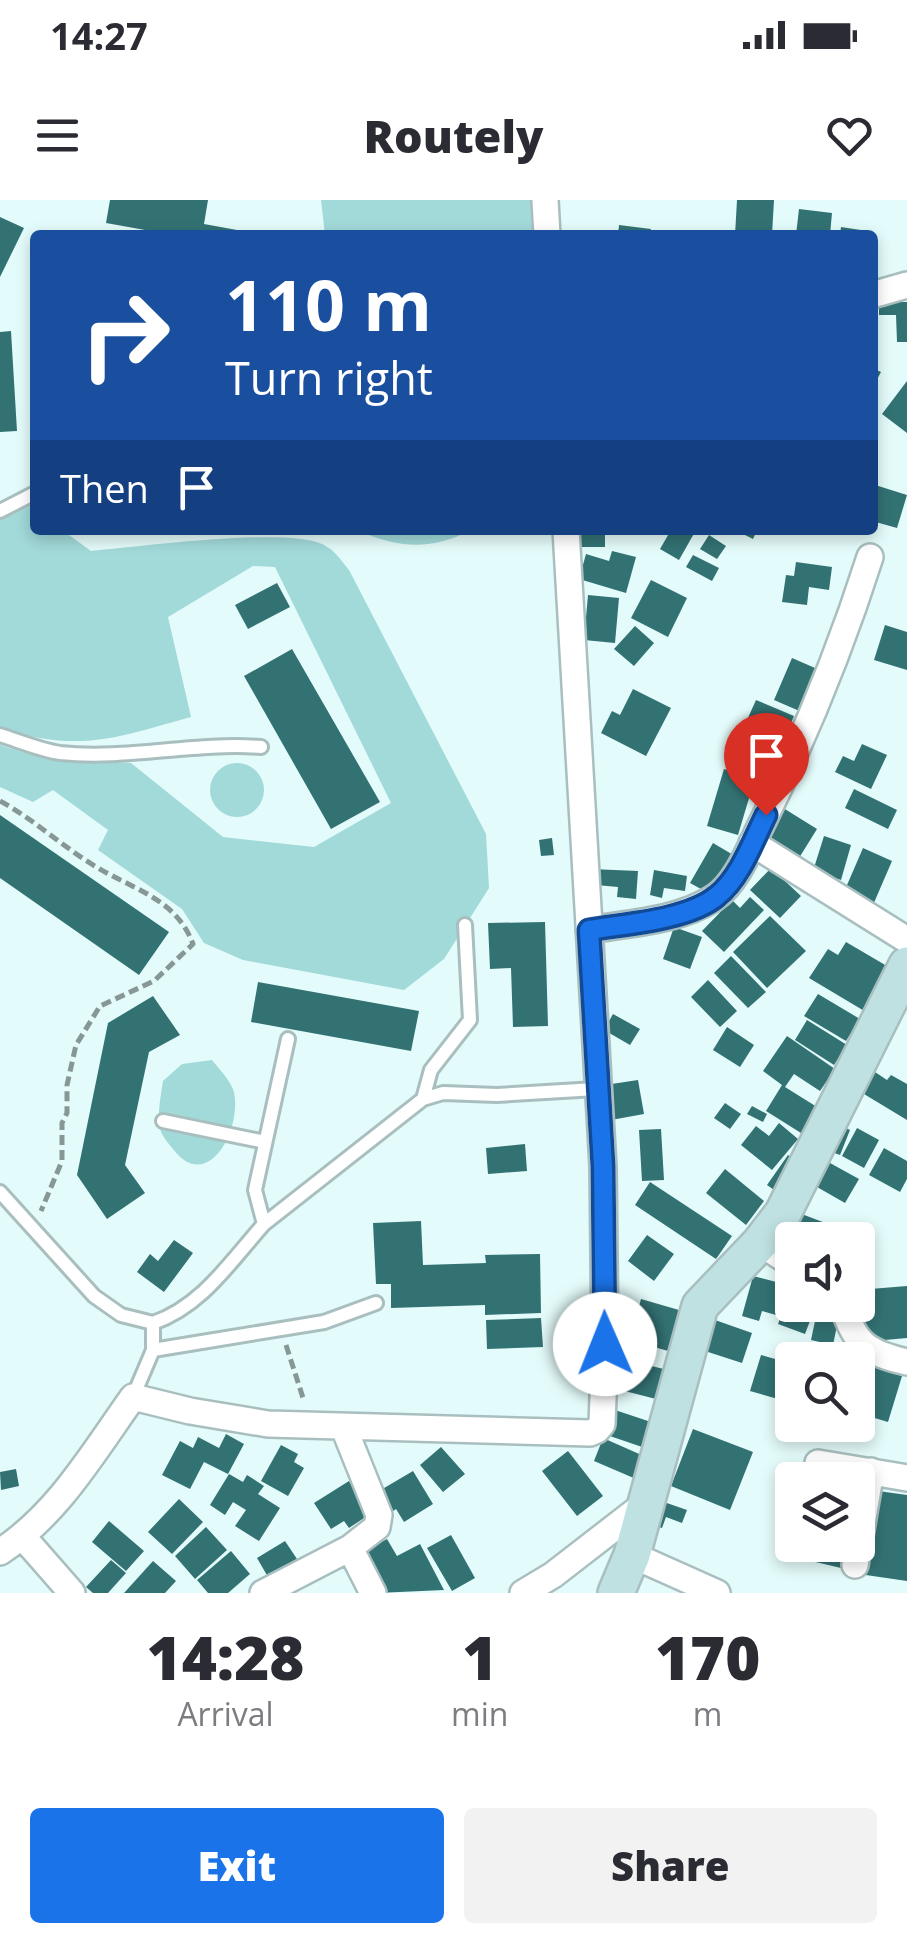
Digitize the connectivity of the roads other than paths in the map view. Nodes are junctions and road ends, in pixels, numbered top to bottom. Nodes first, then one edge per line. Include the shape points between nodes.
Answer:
1 (544, 200) edge
2 (547, 230) edge
3 (907, 284) edge
4 (878, 293) edge
5 (30, 496) edge
6 (0, 511) edge
7 (566, 535) edge
8 (870, 557) dead end
9 (0, 735) edge
10 (261, 747) dead end
11 (752, 843) junction
12 (465, 924) dead end
13 (589, 930) junction
14 (907, 940) edge
15 (907, 965) edge
16 (288, 1039) dead end
17 (596, 1089) junction
18 (422, 1099) junction
19 (162, 1121) dead end
20 (265, 1142) junction
21 (0, 1192) edge
22 (264, 1224) junction
23 (760, 1243) junction
24 (775, 1253) edge
25 (376, 1303) dead end
26 (847, 1322) edge
27 (153, 1324) junction
28 (153, 1350) junction
29 (907, 1362) edge
30 (132, 1398) junction
31 (344, 1428) junction
32 (875, 1472) edge
33 (907, 1478) edge
34 (646, 1503) junction
35 (23, 1538) junction
36 (350, 1548) junction
37 (0, 1552) edge
38 (632, 1556) junction
39 (855, 1562) edge
40 (855, 1565) dead end
41 (72, 1593) edge
42 (263, 1593) edge
43 (374, 1593) edge
44 (524, 1593) edge
45 (616, 1593) edge
46 (717, 1593) edge

1 - 2 street
3 - 4 street
5 - 6 lane
7 - 13 street
8 - 11 street via 842,645
9 - 10 lane via 56,752
11 - 13 street via 717,896 673,916
11 - 14 street
12 - 18 lane via 470,1020 431,1070
13 - 17 street
15 - 23 street via 782,1213
16 - 20 lane
17 - 18 lane
17 - 31 street via 605,1344 598,1430
18 - 22 lane
19 - 20 lane
20 - 22 lane via 254,1190
21 - 27 lane via 94,1296 122,1315
22 - 27 lane via 198,1299
23 - 24 street
23 - 34 street via 700,1306
25 - 28 lane via 324,1322
26 - 29 street via 860,1344
27 - 28 lane
28 - 30 lane
30 - 31 street via 268,1424
30 - 35 street via 53,1508
31 - 36 street via 379,1514 377,1528
32 - 33 street
34 - 38 street
34 - 44 street
35 - 37 street
35 - 41 street
36 - 42 street
36 - 43 street
38 - 45 street
38 - 46 street
39 - 40 street

